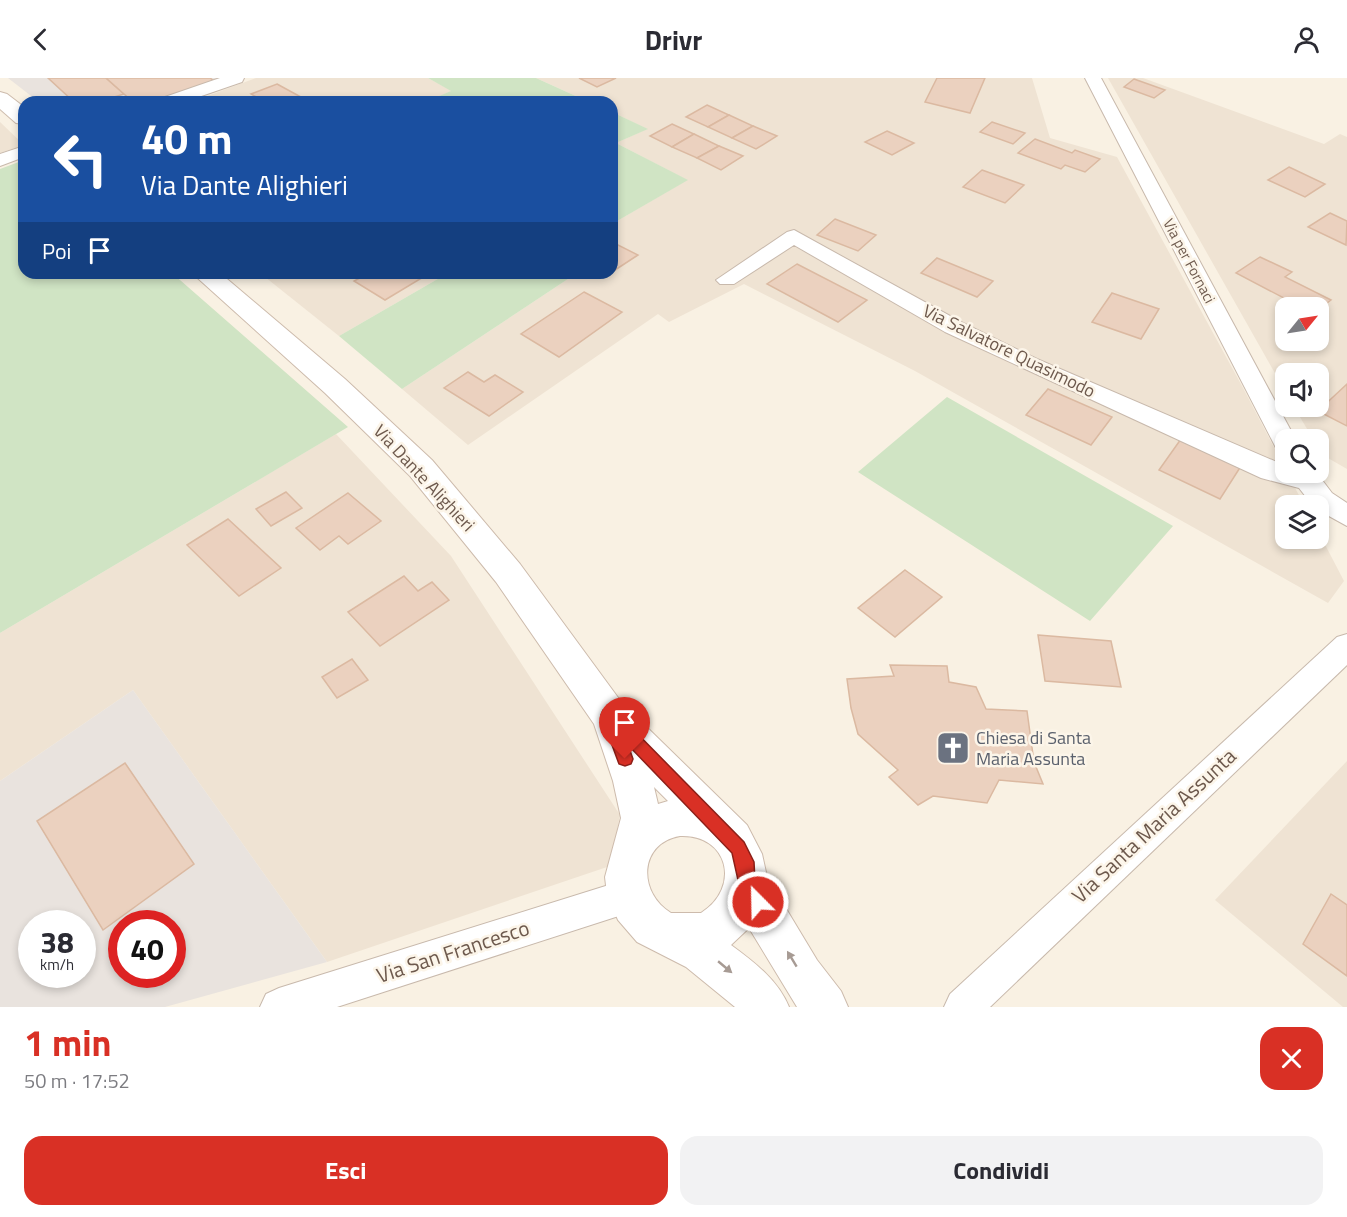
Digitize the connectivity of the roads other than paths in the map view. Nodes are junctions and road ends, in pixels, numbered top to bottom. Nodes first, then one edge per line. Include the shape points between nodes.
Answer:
1 (236, 78) edge
2 (1093, 78) edge
3 (185, 96) edge
4 (0, 98) edge
5 (18, 113) edge
6 (18, 153) edge
7 (0, 160) edge
8 (211, 279) edge
9 (727, 280) dead end
10 (1278, 429) edge
11 (1275, 473) edge
12 (1309, 483) edge
13 (1347, 516) edge
14 (1347, 646) edge
15 (609, 715) junction
16 (725, 831) junction
17 (636, 842) junction
18 (747, 883) junction
19 (628, 896) junction
20 (676, 937) junction
21 (279, 1007) edge
22 (766, 1007) edge
23 (825, 1007) edge
24 (963, 1007) edge

1 - 3 street
2 - 10 street, Via per Fornaci
4 - 5 street
6 - 7 street
8 - 15 street, Via Dante Alighieri via 335,386 421,468 508,573
9 - 11 street, Via Salvatore Quasimodo via 794,236 953,327
12 - 13 street via 1323,500
14 - 24 street, Via Santa Maria Assunta
15 - 16 street, Via Dante Alighieri
15 - 17 street, Via Dante Alighieri via 633,781 641,818
16 - 17 street via 707,821 670,819 651,827
16 - 18 street, Via Dante Alighieri via 745,862
17 - 19 street, Via Dante Alighieri via 627,860
18 - 20 street via 741,903 719,929 698,936
23 -> 18 street, Via Dante Alighieri via 801,976
19 - 20 street via 638,915 655,929
19 - 21 street, Via San Francesco
20 -> 22 street via 710,955

